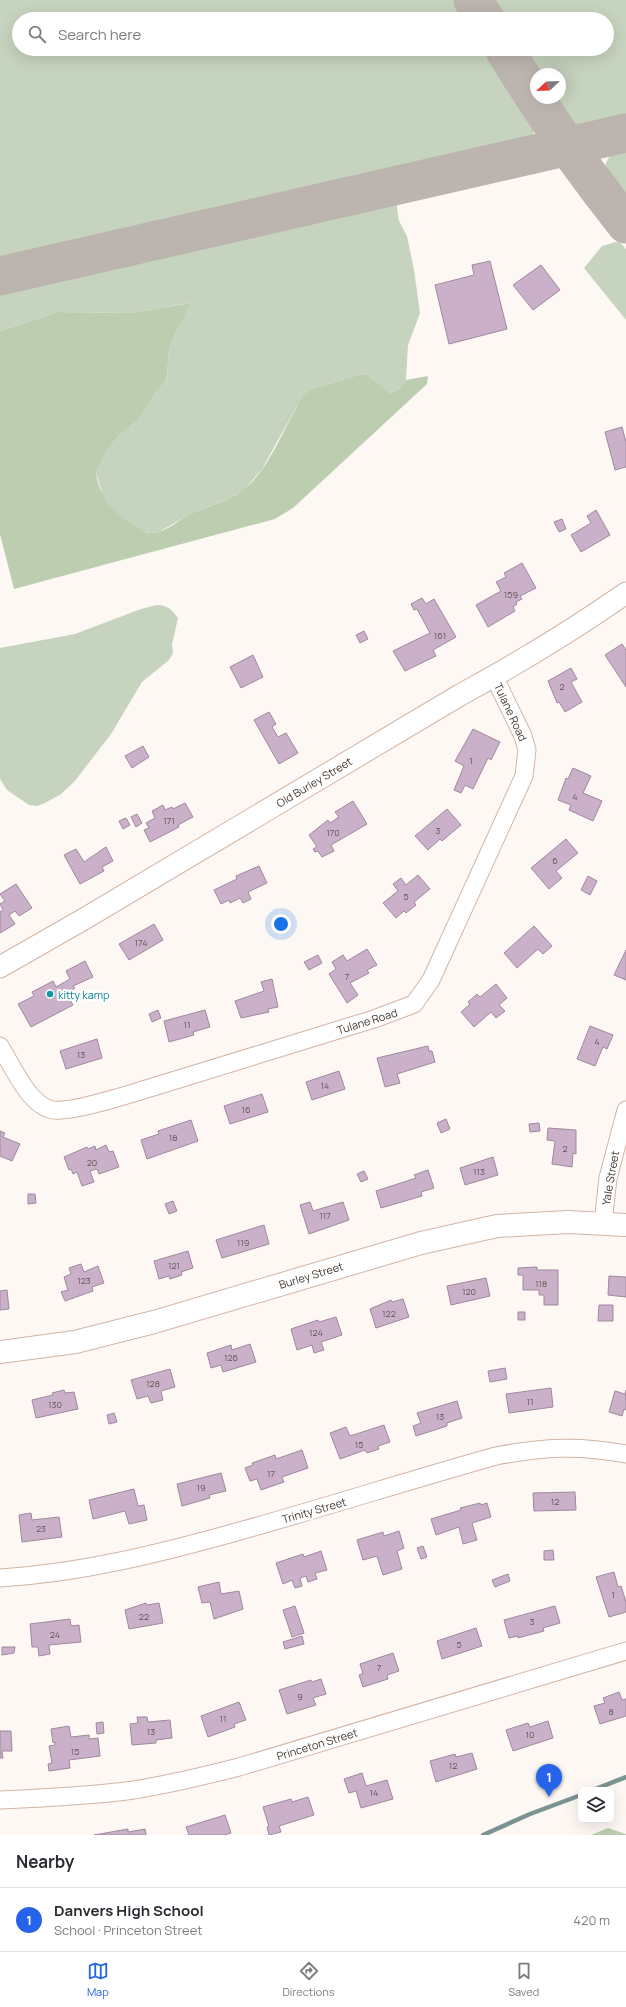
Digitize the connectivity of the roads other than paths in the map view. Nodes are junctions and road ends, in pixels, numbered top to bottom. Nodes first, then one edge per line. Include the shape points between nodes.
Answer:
1 (626, 593) edge
2 (494, 676) junction
3 (0, 967) edge
4 (0, 1046) edge
5 (626, 1110) edge
6 (603, 1223) junction
7 (626, 1225) edge
8 (0, 1352) edge
9 (626, 1454) edge
10 (0, 1578) edge
11 (626, 1651) edge
12 (0, 1800) edge

1 - 2 street, Old Burley Street via 597,614
2 - 3 street, Old Burley Street
2 - 4 street, Tulane Road via 523,736 527,750 524,776 431,980 414,1004 380,1017 123,1096 66,1109 52,1110 39,1104 26,1091
5 - 6 street, Yale Street via 608,1178
6 - 7 main road, Burley Street
6 - 8 main road, Burley Street via 497,1226 421,1243 90,1339
9 - 10 street, Trinity Street via 564,1447 496,1456 185,1547 105,1565 42,1575
11 - 12 street, Princeton Street via 191,1780 79,1796

